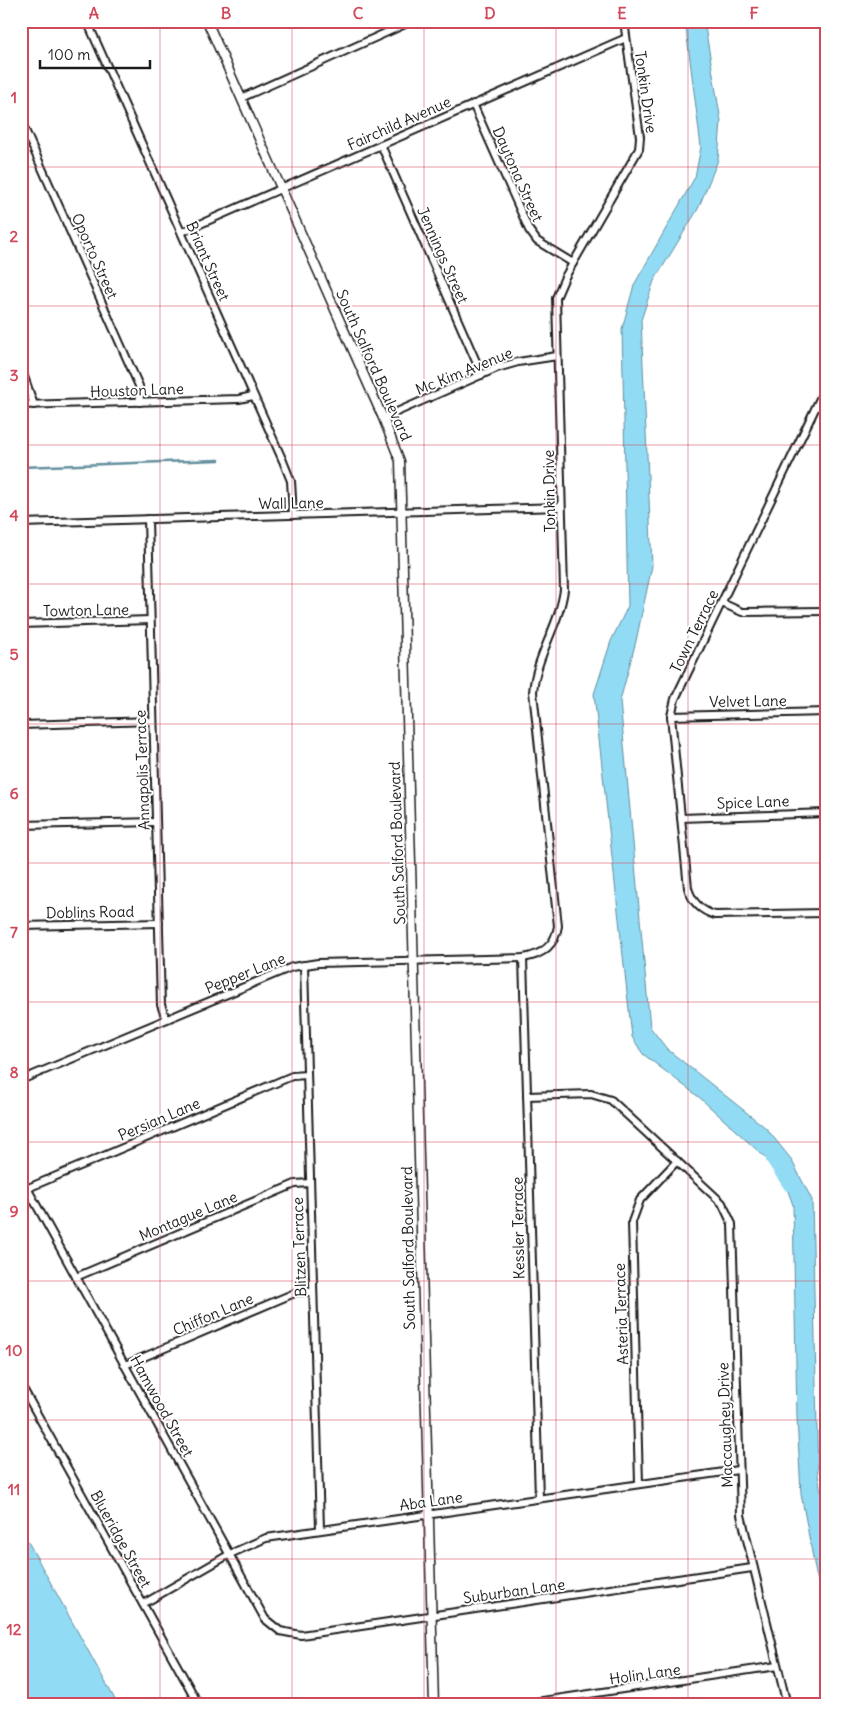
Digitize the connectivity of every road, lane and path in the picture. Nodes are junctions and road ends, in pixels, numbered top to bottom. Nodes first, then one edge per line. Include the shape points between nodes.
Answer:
1 (87, 21) edge
2 (207, 21) edge
3 (412, 21) edge
4 (624, 21) edge
5 (626, 38) junction
6 (241, 98) junction
7 (473, 104) junction
8 (21, 121) edge
9 (381, 145) junction
10 (281, 188) junction
11 (182, 232) junction
12 (573, 263) junction
13 (557, 356) junction
14 (21, 368) edge
15 (482, 375) junction
16 (826, 386) edge
17 (253, 396) junction
18 (140, 402) junction
19 (21, 405) edge
20 (34, 405) junction
21 (383, 418) junction
22 (562, 507) junction
23 (402, 513) junction
24 (293, 515) junction
25 (148, 519) junction
26 (21, 523) edge
27 (722, 603) junction
28 (826, 611) edge
29 (150, 620) junction
30 (21, 624) edge
31 (826, 712) edge
32 (671, 716) junction
33 (153, 721) junction
34 (21, 725) edge
35 (826, 813) edge
36 (681, 818) junction
37 (156, 822) junction
38 (21, 825) edge
39 (826, 913) edge
40 (159, 923) junction
41 (21, 926) edge
42 (523, 958) junction
43 (415, 961) junction
44 (304, 965) junction
45 (166, 1019) junction
46 (307, 1075) junction
47 (21, 1080) edge
48 (528, 1096) junction
49 (677, 1161) junction
50 (310, 1183) junction
51 (24, 1189) edge
52 (76, 1277) junction
53 (313, 1292) junction
54 (125, 1365) junction
55 (21, 1386) edge
56 (738, 1470) junction
57 (639, 1483) junction
58 (539, 1498) junction
59 (428, 1514) junction
60 (320, 1529) junction
61 (230, 1554) junction
62 (752, 1568) junction
63 (143, 1604) junction
64 (431, 1616) junction
65 (280, 1631) joint
66 (777, 1666) junction
67 (199, 1705) edge
68 (434, 1705) edge
69 (516, 1705) edge
70 (787, 1705) edge

1 - 11 street, Briant Street
2 - 6 street, South Salford Boulevard
3 - 6 street
4 - 5 street, Tonkin Drive
5 - 7 street, Fairchild Avenue
5 - 12 street, Tonkin Drive via 639,149
6 - 10 street, South Salford Boulevard
7 - 9 street, Fairchild Avenue
7 - 12 street, Daytona Street via 529,230 537,241
8 - 18 street, Oporto Street via 139,386
9 - 10 street, Fairchild Avenue
9 - 15 street, Jennings Street
10 - 11 street, Fairchild Avenue
10 - 21 street, South Salford Boulevard
11 - 17 street, Briant Street
12 - 13 street, Tonkin Drive via 556,298
13 - 15 street, Mc Kim Avenue via 518,362
13 - 22 street, Tonkin Drive
14 - 20 street
15 - 21 street, Mc Kim Avenue
16 - 27 street, Town Terrace
17 - 18 street, Houston Lane
17 - 24 street, Briant Street via 291,481
18 - 20 street, Houston Lane
19 - 20 street, Houston Lane
21 - 23 street, South Salford Boulevard via 400,461
22 - 23 street, Wall Lane
22 - 42 street, Tonkin Drive via 563,597 536,672 533,692 558,926 549,947 537,955
23 - 24 street, Wall Lane
23 - 43 street, South Salford Boulevard
24 - 25 street, Wall Lane
25 - 26 street, Wall Lane
25 - 29 street, Annapolis Terrace
27 - 28 street via 738,612 751,613
27 - 32 street, Town Terrace via 675,699
29 - 30 street, Towton Lane
29 - 33 street, Annapolis Terrace
31 - 32 street, Velvet Lane
32 - 36 street, Town Terrace
33 - 34 street
33 - 37 street, Annapolis Terrace
35 - 36 street, Spice Lane
36 - 39 street, Town Terrace via 688,888 696,905 715,915
37 - 38 street
37 - 40 street, Annapolis Terrace
40 - 41 street, Doblins Road
40 - 45 street, Annapolis Terrace via 161,1005
42 - 43 street, Pepper Lane
42 - 48 street, Kessler Terrace
43 - 44 street, Pepper Lane
43 - 59 street, South Salford Boulevard
44 - 45 street, Pepper Lane via 284,970
44 - 46 street, Blitzen Terrace
45 - 47 street, Pepper Lane
46 - 50 street, Blitzen Terrace
46 - 51 street, Persian Lane via 292,1076
48 - 49 street, Maccaughey Drive via 604,1096
48 - 58 street, Kessler Terrace
49 - 56 street, Maccaughey Drive via 722,1203 732,1224
49 - 57 street, Asteria Terrace via 640,1200 632,1222
50 - 52 street, Montague Lane via 296,1184
50 - 53 street, Blitzen Terrace
51 - 52 street, Hamwood Street
52 - 54 street, Hamwood Street
53 - 54 street, Chiffon Lane via 297,1292
53 - 60 street, Blitzen Terrace
54 - 61 street, Hamwood Street
55 - 63 street, Blueridge Street
56 - 57 street, Aba Lane
56 - 62 street, Maccaughey Drive via 741,1515
57 - 58 street, Aba Lane
58 - 59 street, Aba Lane
59 - 60 street, Aba Lane
59 - 64 street, South Salford Boulevard
60 - 61 street, Aba Lane via 266,1538
61 - 63 street, Aba Lane
61 - 65 street, Hamwood Street via 265,1619
62 - 64 street, Suburban Lane
62 - 66 street, Maccaughey Drive
63 - 67 street, Blueridge Street
64 - 65 street, Suburban Lane via 301,1635
64 - 68 street, South Salford Boulevard
66 - 69 street, Holin Lane
66 - 70 street, Maccaughey Drive

